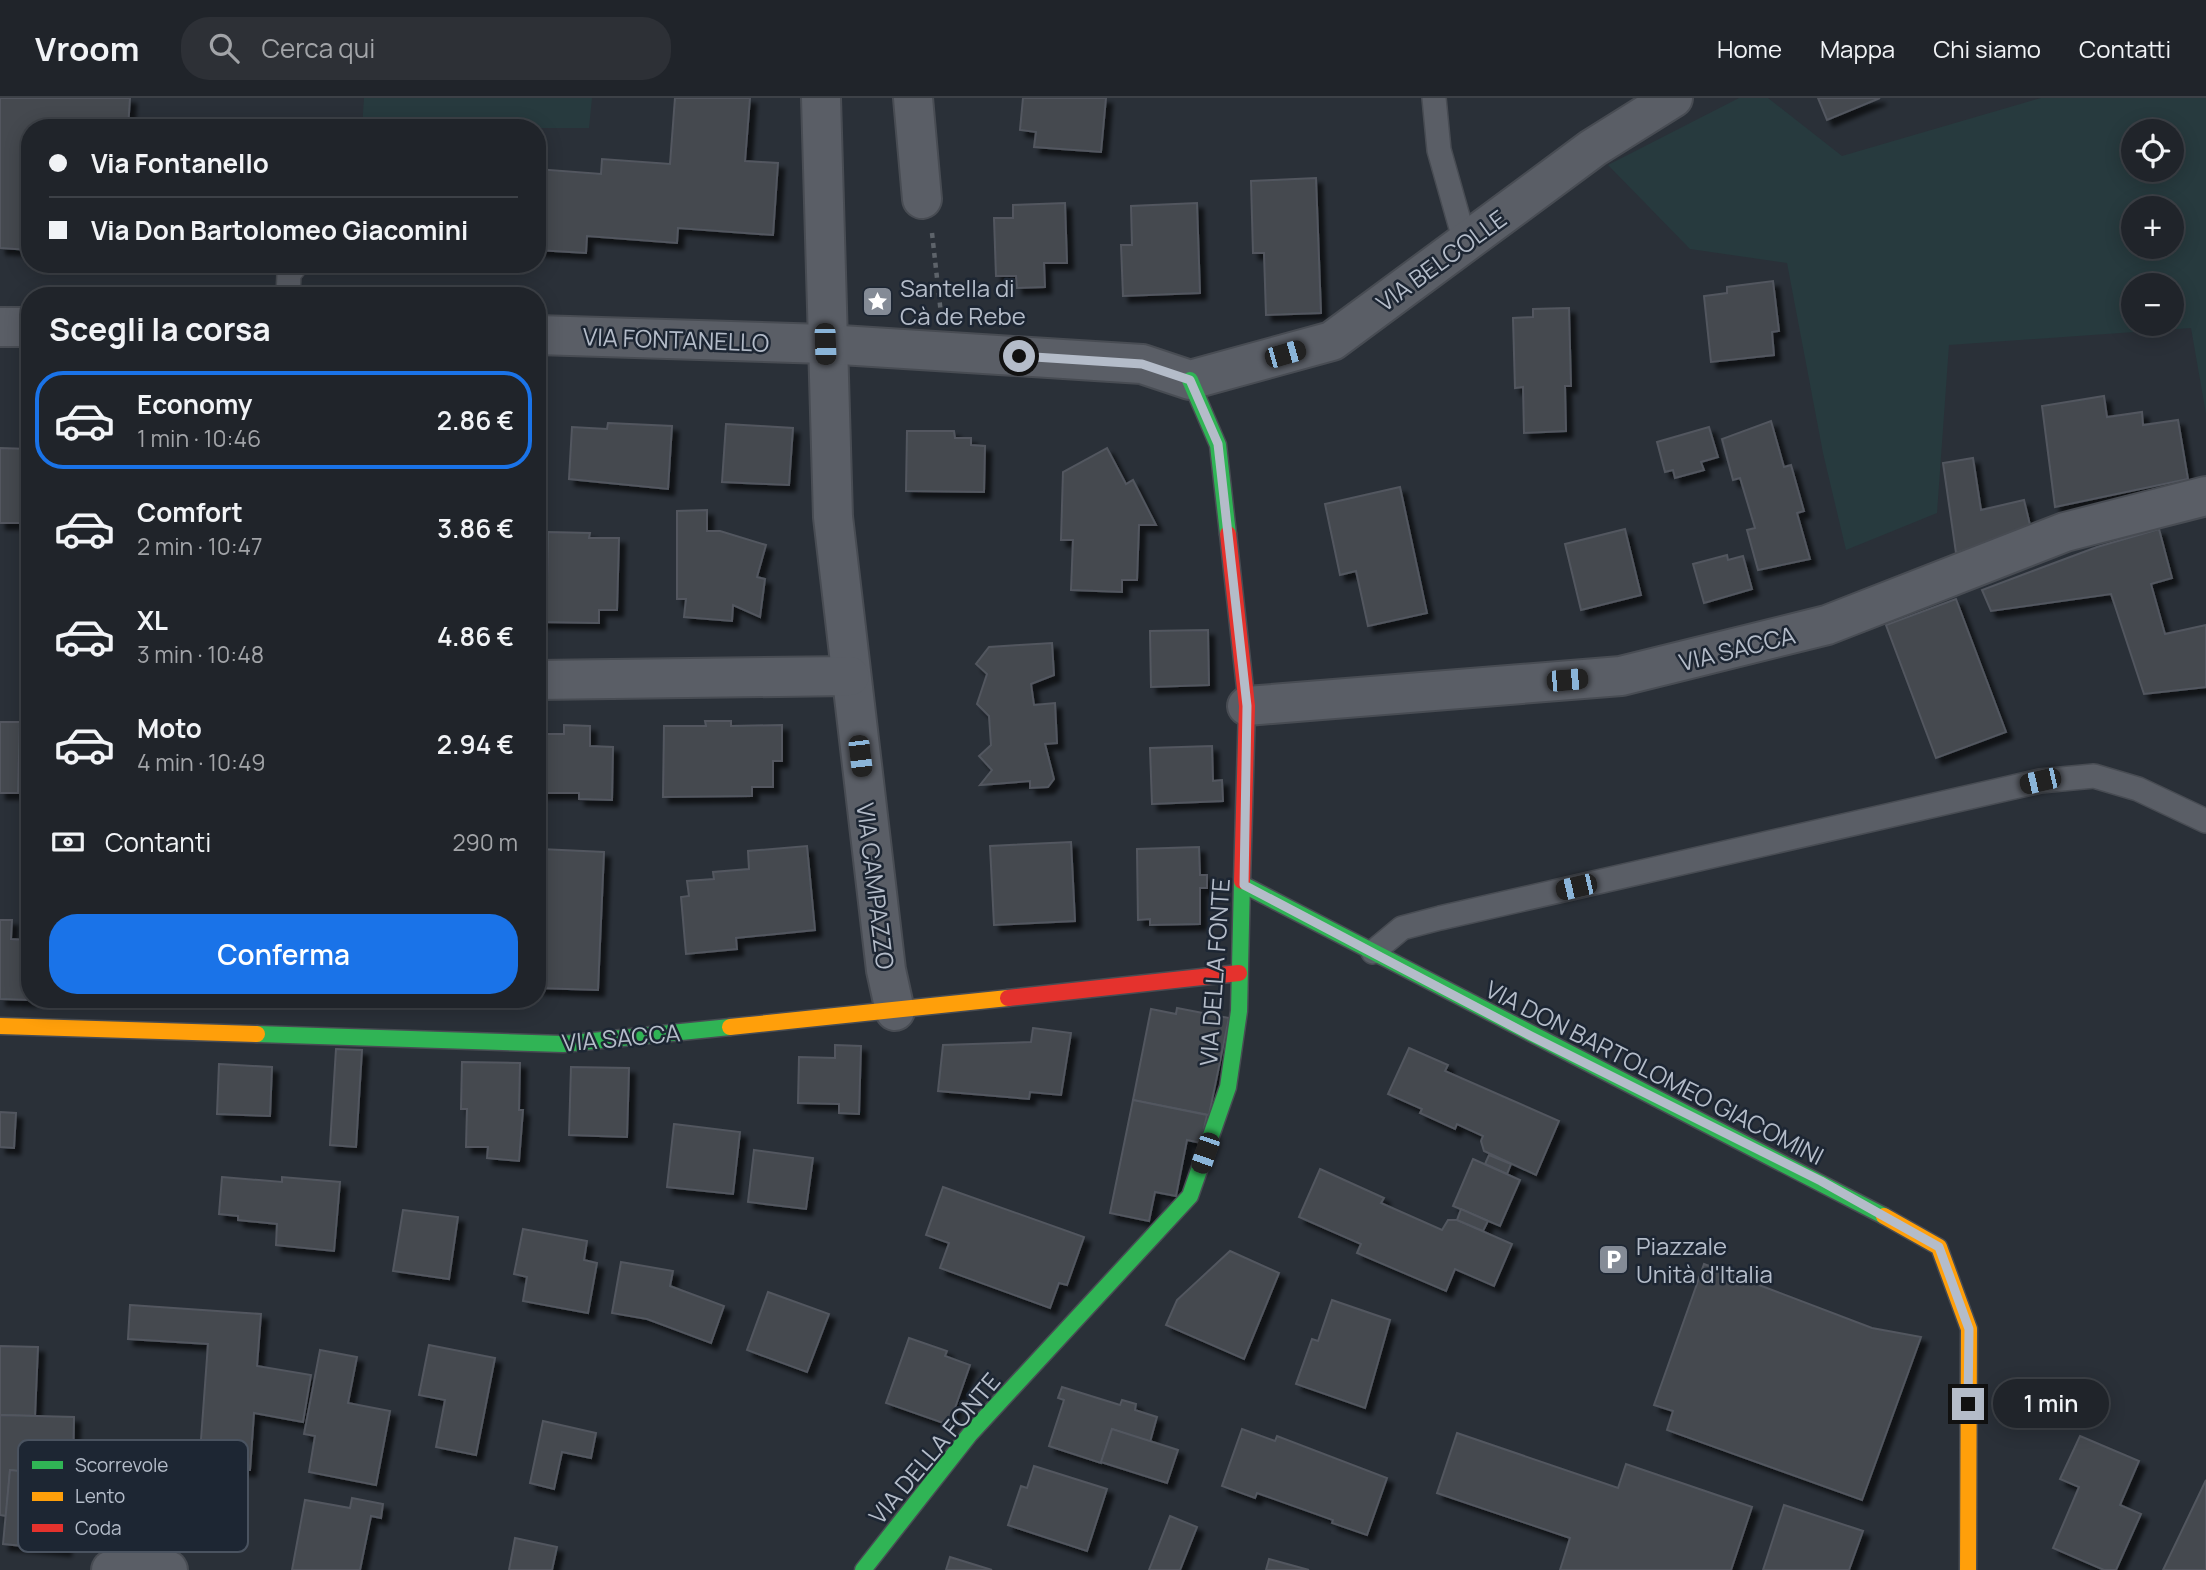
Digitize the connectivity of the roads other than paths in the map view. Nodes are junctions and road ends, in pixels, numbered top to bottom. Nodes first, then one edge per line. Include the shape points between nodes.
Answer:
1 (821, 98) edge
2 (913, 98) edge
3 (1434, 98) edge
4 (1673, 98) edge
5 (922, 198) road end
6 (1465, 242) junction
7 (0, 327) edge
8 (21, 327) edge
9 (546, 335) edge
10 (825, 344) junction
11 (1190, 380) junction
12 (2206, 496) edge
13 (850, 676) junction
14 (546, 680) edge
15 (1247, 706) junction
16 (2206, 821) edge
17 (1244, 885) junction
18 (1373, 952) junction
19 (1239, 973) junction
20 (895, 1011) junction
21 (0, 1026) edge
22 (111, 1570) edge
23 (169, 1570) edge
24 (863, 1570) edge
25 (1968, 1570) edge

1 - 10 street, VIA CAMPAZZO
2 - 5 street
3 - 6 lane via 1439,150
4 - 6 street, VIA BELCOLLE via 1593,148
6 - 11 street, VIA BELCOLLE via 1332,341
7 - 8 street
9 - 10 street, VIA FONTANELLO
10 - 11 street, VIA FONTANELLO via 1142,364
10 - 13 street, VIA CAMPAZZO via 833,517
11 - 15 street, VIA DELLA FONTE via 1218,444
12 - 15 street, VIA SACCA via 2065,532 1827,625 1621,676
13 - 14 street
13 - 20 street, VIA CAMPAZZO
15 - 17 street, VIA DELLA FONTE
16 - 18 lane via 2138,789 2094,776 2040,781 1440,918 1402,928
17 - 18 street, VIA DON BARTOLOMEO GIACOMINI
17 - 19 street, VIA DELLA FONTE
18 - 25 street, VIA DON BARTOLOMEO GIACOMINI via 1821,1181 1939,1247 1969,1329
19 - 20 street, VIA SACCA
19 - 24 street, VIA DELLA FONTE via 1239,1011 1228,1087 1190,1196 970,1434
20 - 21 street, VIA SACCA via 563,1044
22 - 23 street

